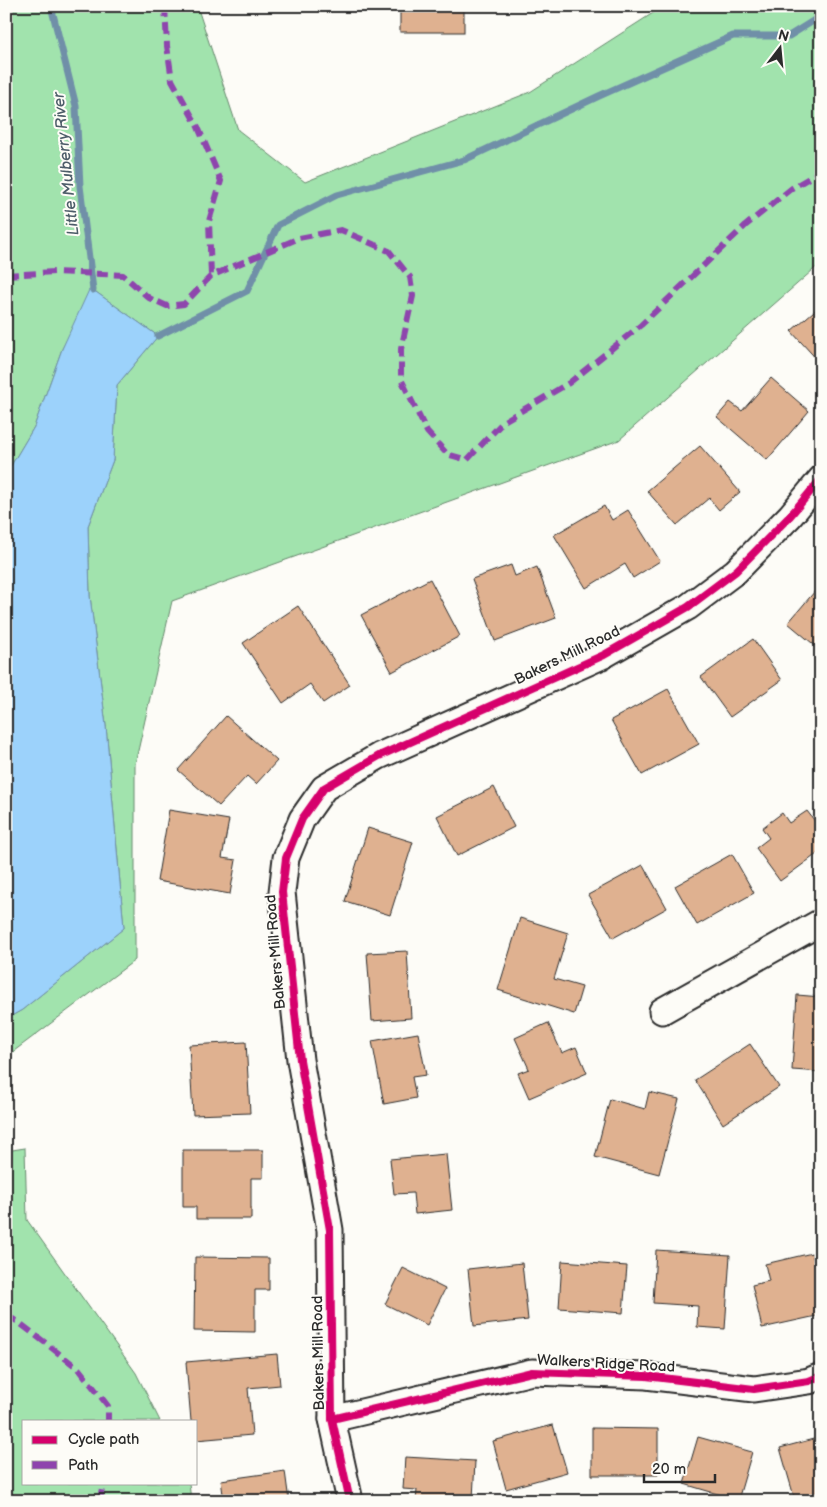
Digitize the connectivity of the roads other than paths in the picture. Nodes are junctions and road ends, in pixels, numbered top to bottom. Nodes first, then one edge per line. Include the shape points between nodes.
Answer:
1 (821, 479) edge
2 (821, 922) edge
3 (662, 1011) dead end
4 (821, 1376) edge
5 (332, 1419) junction
6 (350, 1501) edge

1 - 5 street, Bakers Mill Road via 736,571 688,607 604,655 379,756 324,788 302,819 286,858 282,892 300,1060 330,1230
2 - 3 street
4 - 5 street, Walkers Ridge Road via 809,1381 754,1389 646,1376 532,1372
5 - 6 street, Bakers Mill Road

